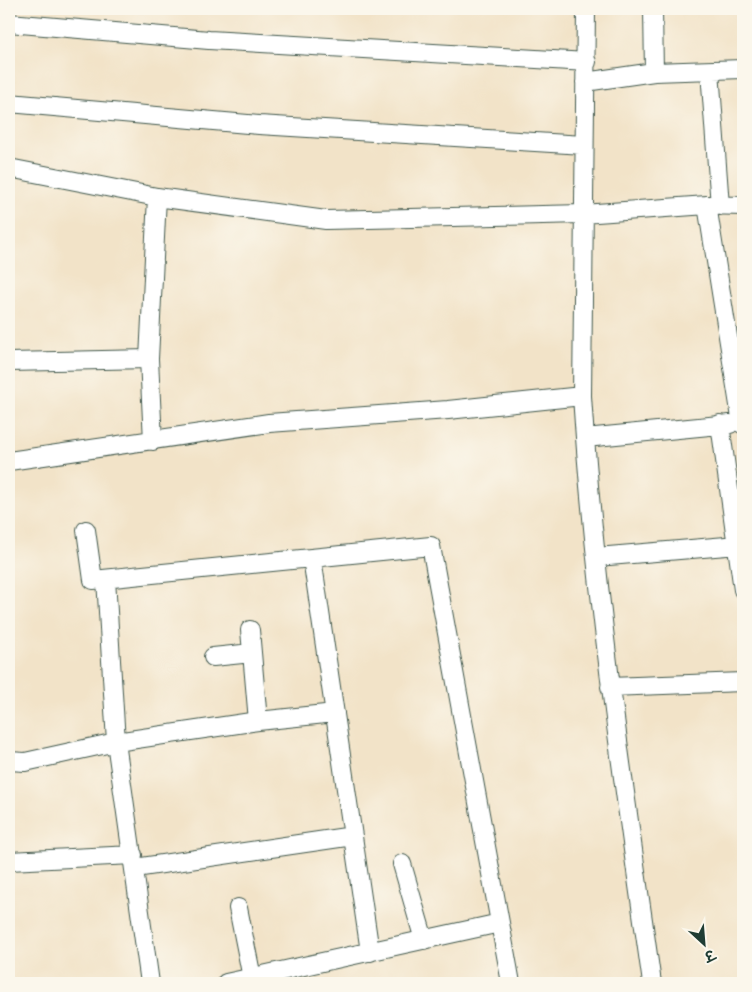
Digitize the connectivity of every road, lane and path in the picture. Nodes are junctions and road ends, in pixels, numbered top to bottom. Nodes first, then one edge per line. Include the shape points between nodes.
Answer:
1 (586, 9) edge
2 (653, 9) edge
3 (9, 23) edge
4 (587, 62) junction
5 (743, 69) edge
6 (710, 71) junction
7 (654, 72) junction
8 (585, 82) junction
9 (9, 103) edge
10 (584, 145) junction
11 (9, 168) edge
12 (157, 197) junction
13 (714, 206) junction
14 (743, 206) edge
15 (583, 214) junction
16 (149, 359) junction
17 (9, 362) edge
18 (582, 396) junction
19 (720, 424) junction
20 (743, 424) edge
21 (585, 438) junction
22 (153, 441) junction
23 (9, 461) edge
24 (86, 530) dead end
25 (738, 545) junction
26 (597, 557) junction
27 (312, 558) junction
28 (106, 579) junction
29 (743, 590) edge
30 (250, 630) dead end
31 (252, 653) junction
32 (213, 657) dead end
33 (743, 682) edge
34 (610, 686) junction
35 (335, 713) junction
36 (258, 721) junction
37 (116, 742) junction
38 (9, 761) edge
39 (353, 836) junction
40 (9, 861) edge
41 (134, 862) junction
42 (402, 864) dead end
43 (238, 908) dead end
44 (500, 923) junction
45 (424, 940) junction
46 (370, 952) junction
47 (285, 977) edge
48 (252, 978) junction
49 (150, 983) edge
50 (226, 983) edge
51 (511, 983) edge
52 (652, 983) edge

1 - 4 street
2 - 7 street
3 - 4 street via 209,40
4 - 8 street
5 - 6 street
6 - 7 street
6 - 13 street
7 - 8 street
8 - 10 street
9 - 10 street via 268,125
10 - 15 street
11 - 12 street
12 - 15 street via 326,220
12 - 16 street
13 - 14 street
13 - 15 street
13 - 20 street
15 - 18 street
16 - 17 street
16 - 22 street
18 - 21 street
18 - 22 street via 270,423
19 - 20 street
19 - 21 street
19 - 25 street
21 - 26 street
22 - 23 street
24 - 28 street via 93,580
25 - 26 street
25 - 29 street
26 - 34 street
27 - 28 street
27 - 35 street
27 - 44 street via 431,546
28 - 37 street
30 - 31 street
31 - 32 street
31 - 36 street
33 - 34 street
34 - 52 street
35 - 36 street
35 - 39 street
36 - 37 street
37 - 38 street via 24,762
37 - 41 street
39 - 41 street
39 - 46 street
40 - 41 street
41 - 49 street
42 - 45 street
43 - 48 street
44 - 45 street
44 - 51 street
45 - 46 street
46 - 47 street
47 - 48 street
48 - 50 street

